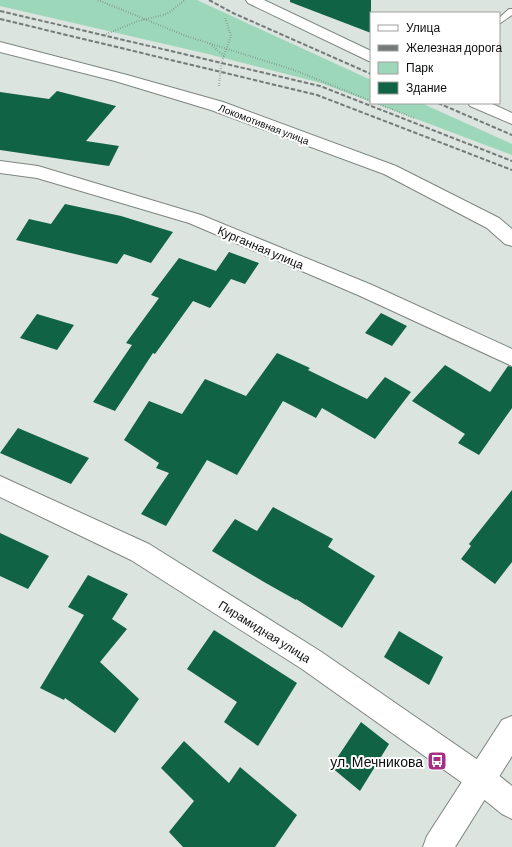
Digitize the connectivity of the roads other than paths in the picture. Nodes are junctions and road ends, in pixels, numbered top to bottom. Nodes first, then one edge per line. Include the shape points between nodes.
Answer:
1 (253, 0) edge
2 (512, 11) edge
3 (500, 21) edge
4 (0, 47) edge
5 (370, 57) edge
6 (478, 104) edge
7 (512, 119) edge
8 (0, 167) edge
9 (512, 239) edge
10 (512, 358) edge
11 (0, 486) edge
12 (512, 730) edge
13 (481, 779) junction
14 (512, 804) edge
15 (438, 847) edge

1 - 5 street
2 - 3 lane
4 - 9 street, Локомотивная улица via 217,106 390,170 493,223
6 - 7 street
8 - 10 street, Курганная улица via 38,172 195,219 365,290
11 - 13 street, Пирамидная улица via 140,552 311,660
12 - 13 street
13 - 14 street, Пирамидная улица
13 - 15 street

